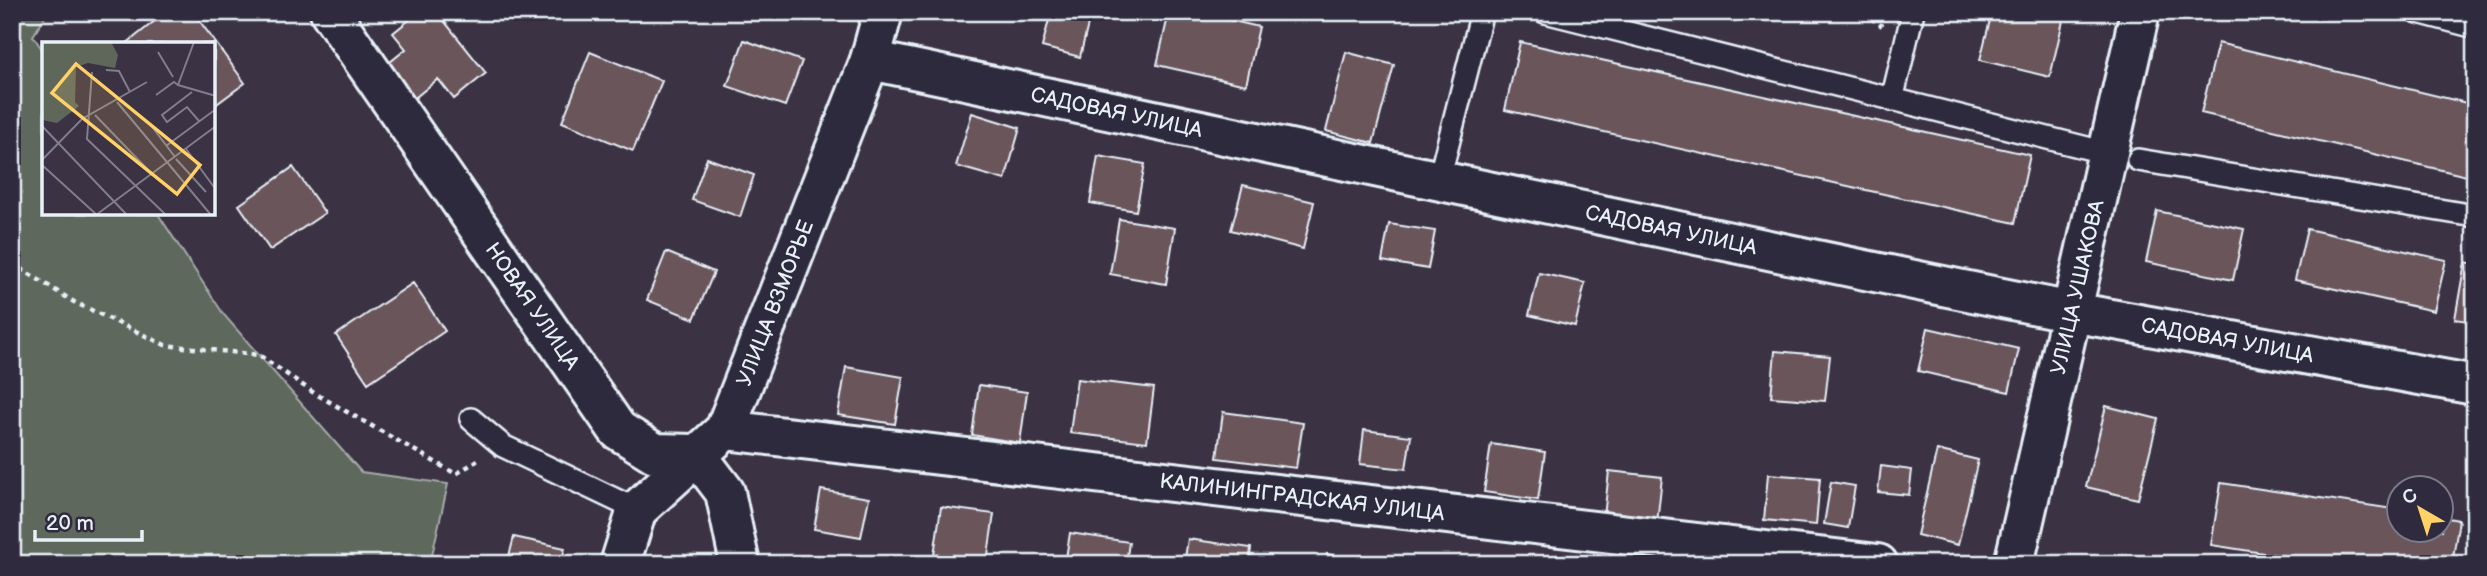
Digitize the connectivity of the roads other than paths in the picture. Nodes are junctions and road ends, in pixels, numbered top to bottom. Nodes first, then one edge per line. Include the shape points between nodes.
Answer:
1 (330, 12) edge
2 (883, 12) edge
3 (1482, 12) edge
4 (1545, 12) edge
5 (1913, 12) edge
6 (2140, 12) edge
7 (2418, 12) edge
8 (2475, 27) edge
9 (870, 60) junction
10 (1892, 100) junction
11 (2123, 156) junction
12 (1439, 179) junction
13 (2475, 216) edge
14 (2071, 312) junction
15 (2475, 385) edge
16 (471, 419) dead end
17 (711, 442) junction
18 (637, 510) junction
19 (620, 564) edge
20 (740, 564) edge
21 (1878, 564) edge
22 (2014, 564) edge

1 - 17 street, НОВАЯ УЛИЦА via 618,430 656,453
2 - 9 street, УЛИЦА ВЗМОРЬЕ
3 - 12 lane
4 - 10 lane
5 - 10 lane
6 - 11 street, УЛИЦА УШАКОВА
7 - 8 lane
9 - 12 street, САДОВАЯ УЛИЦА
9 - 17 street, УЛИЦА ВЗМОРЬЕ
10 - 11 lane
11 - 13 lane
11 - 14 street, УЛИЦА УШАКОВА
12 - 14 street, САДОВАЯ УЛИЦА via 1723,243
14 - 15 street, САДОВАЯ УЛИЦА
14 - 22 street, УЛИЦА УШАКОВА
16 - 18 lane via 503,446
17 - 18 street, УЛИЦА ВЗМОРЬЕ
17 - 20 street
17 - 21 street, КАЛИНИНГРАДСКАЯ УЛИЦА
18 - 19 street, УЛИЦА ВЗМОРЬЕ

